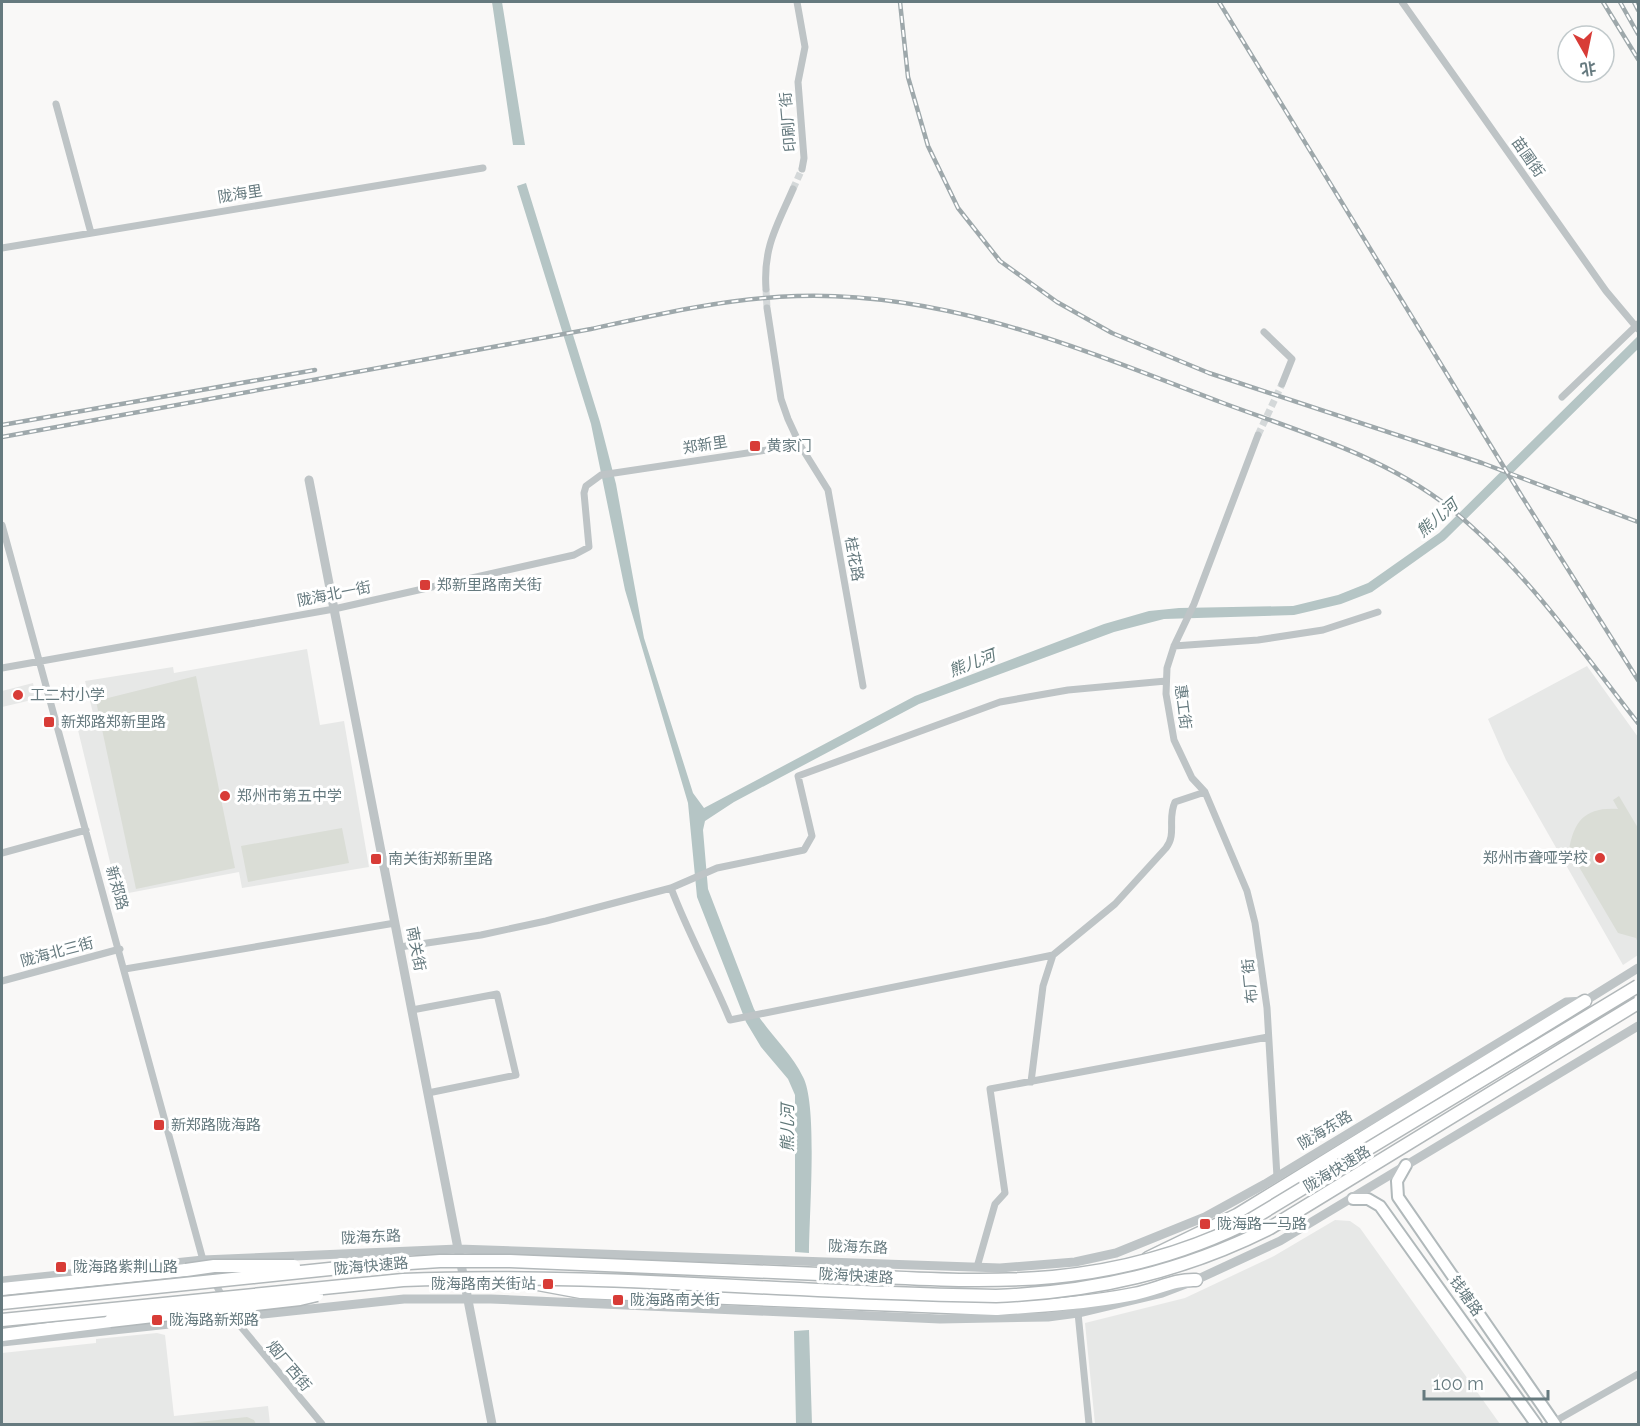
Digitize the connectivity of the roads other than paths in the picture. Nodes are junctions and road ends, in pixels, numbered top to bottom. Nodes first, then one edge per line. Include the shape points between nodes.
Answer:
1 (797, 2) edge
2 (1402, 2) edge
3 (56, 104) dead end
4 (483, 168) dead end
5 (802, 169) tunnel mouth
6 (794, 189) tunnel mouth
7 (91, 233) junction
8 (2, 248) edge
9 (766, 289) tunnel mouth
10 (767, 309) tunnel mouth
11 (1638, 326) edge
12 (1264, 332) dead end
13 (1282, 384) tunnel mouth
14 (1562, 397) dead end
15 (1258, 435) tunnel mouth
16 (800, 445) junction
17 (601, 475) joint
18 (309, 480) dead end
19 (2, 525) edge
20 (334, 609) junction
21 (1378, 612) dead end
22 (1174, 646) junction
23 (39, 662) junction
24 (2, 668) edge
25 (1166, 681) junction
26 (863, 686) dead end
27 (1205, 792) junction
28 (86, 830) junction
29 (2, 853) edge
30 (671, 888) junction
31 (395, 923) junction
32 (400, 947) junction
33 (120, 949) junction
34 (1053, 955) junction
35 (1638, 968) edge
36 (125, 969) junction
37 (2, 981) edge
38 (1638, 986) edge
39 (1585, 1001) junction
40 (1638, 1003) edge
41 (412, 1010) junction
42 (1638, 1026) edge
43 (1268, 1037) junction
44 (1031, 1082) junction
45 (428, 1093) junction
46 (1406, 1165) junction
47 (1278, 1177) junction
48 (1353, 1199) junction
49 (458, 1248) junction
50 (203, 1260) junction
51 (1142, 1263) junction
52 (349, 1267) junction
53 (978, 1267) junction
54 (506, 1278) junction
55 (2, 1281) edge
56 (1196, 1281) junction
57 (350, 1285) junction
58 (2, 1289) edge
59 (468, 1299) junction
60 (2, 1303) edge
61 (1078, 1313) junction
62 (233, 1318) junction
63 (2, 1320) edge
64 (2, 1335) edge
65 (2, 1342) edge
66 (1638, 1374) edge
67 (1553, 1424) edge
68 (322, 1425) edge
69 (492, 1425) edge
70 (1089, 1425) edge
71 (1536, 1425) edge

1 - 5 street, 印刷厂街 via 805,47 798,82
2 - 11 street, 苗圃街 via 1606,291
3 - 7 street
4 - 7 street, 陇海里
6 - 9 street via 769,242
7 - 8 street, 陇海里
10 - 16 street via 782,399
11 - 14 street
12 - 13 street via 1292,359
15 - 22 street, 惠工街 via 1194,604
16 - 17 street, 郑新里
16 - 26 street, 桂花路 via 828,490
17 - 20 street, 陇海北一街 via 586,486 584,493 591,542 583,552
18 - 20 street, 南关街
19 - 23 street, 新郑路
20 - 23 street, 陇海北一街
20 - 31 street, 南关街
21 - 22 street via 1323,630 1258,640
22 - 25 street, 惠工街
23 - 24 street, 陇海北一街
23 - 28 street, 新郑路
25 - 27 street, 惠工街 via 1174,740 1192,778
25 - 30 street via 1068,690 1000,702 798,776 812,836 804,850 717,868
27 - 34 street via 1175,802 1170,819 1172,838 1166,848 1115,904
27 - 43 street, 布厂街 via 1247,891 1263,969
28 - 29 street
28 - 33 street, 新郑路
30 - 32 street via 546,921
30 - 34 street via 689,936 708,966 730,1020
31 - 32 street, 南关街
31 - 36 street
32 - 41 street, 南关街
33 - 36 street, 新郑路
33 - 37 street, 陇海北三街
34 - 44 street via 1043,986
35 - 39 street, 陇海东路
36 - 50 street, 新郑路
38 - 51 highway, 陇海快速路, bridge via 1242,1225
39 - 47 street, 陇海东路 via 1566,1002
39 - 51 highway, bridge via 1220,1225 1152,1254
40 - 54 highway, 陇海快速路, bridge via 1270,1228 1216,1254 1137,1279 996,1296
41 - 45 street, 南关街
41 - 45 street via 498,994 516,1075
42 - 46 street
43 - 44 street
43 - 47 street, 布厂街
44 - 53 street via 990,1089 1005,1193 995,1204
45 - 49 street, 南关街
46 - 48 street
46 - 67 main road, 钱塘路 via 1396,1181 1398,1197
47 - 53 street, 陇海东路 via 1205,1217 1116,1253 1030,1267
48 - 56 street via 1280,1241
48 - 71 main road, 钱塘路 via 1368,1199 1380,1206
49 - 50 street, 陇海东路
49 - 53 street, 陇海东路
49 - 59 street, 南关街
50 - 55 street, 陇海东路
50 - 62 street, 烟厂西街
51 - 52 highway, 陇海快速路, bridge via 1060,1278 996,1282 510,1261
52 - 58 highway, bridge via 214,1266
52 - 60 highway, 陇海快速路, bridge
54 - 56 highway, bridge via 581,1292 1012,1308 1134,1294 1181,1279
54 - 57 highway, 陇海快速路, bridge
56 - 61 street via 1142,1299
57 - 63 highway, 陇海快速路, bridge
57 - 64 highway, bridge via 300,1299
59 - 61 street via 940,1319 1038,1318
59 - 62 street via 380,1300
59 - 69 street, 南关街
61 - 70 street
62 - 65 street
62 - 68 street, 烟厂西街
66 - 67 street

